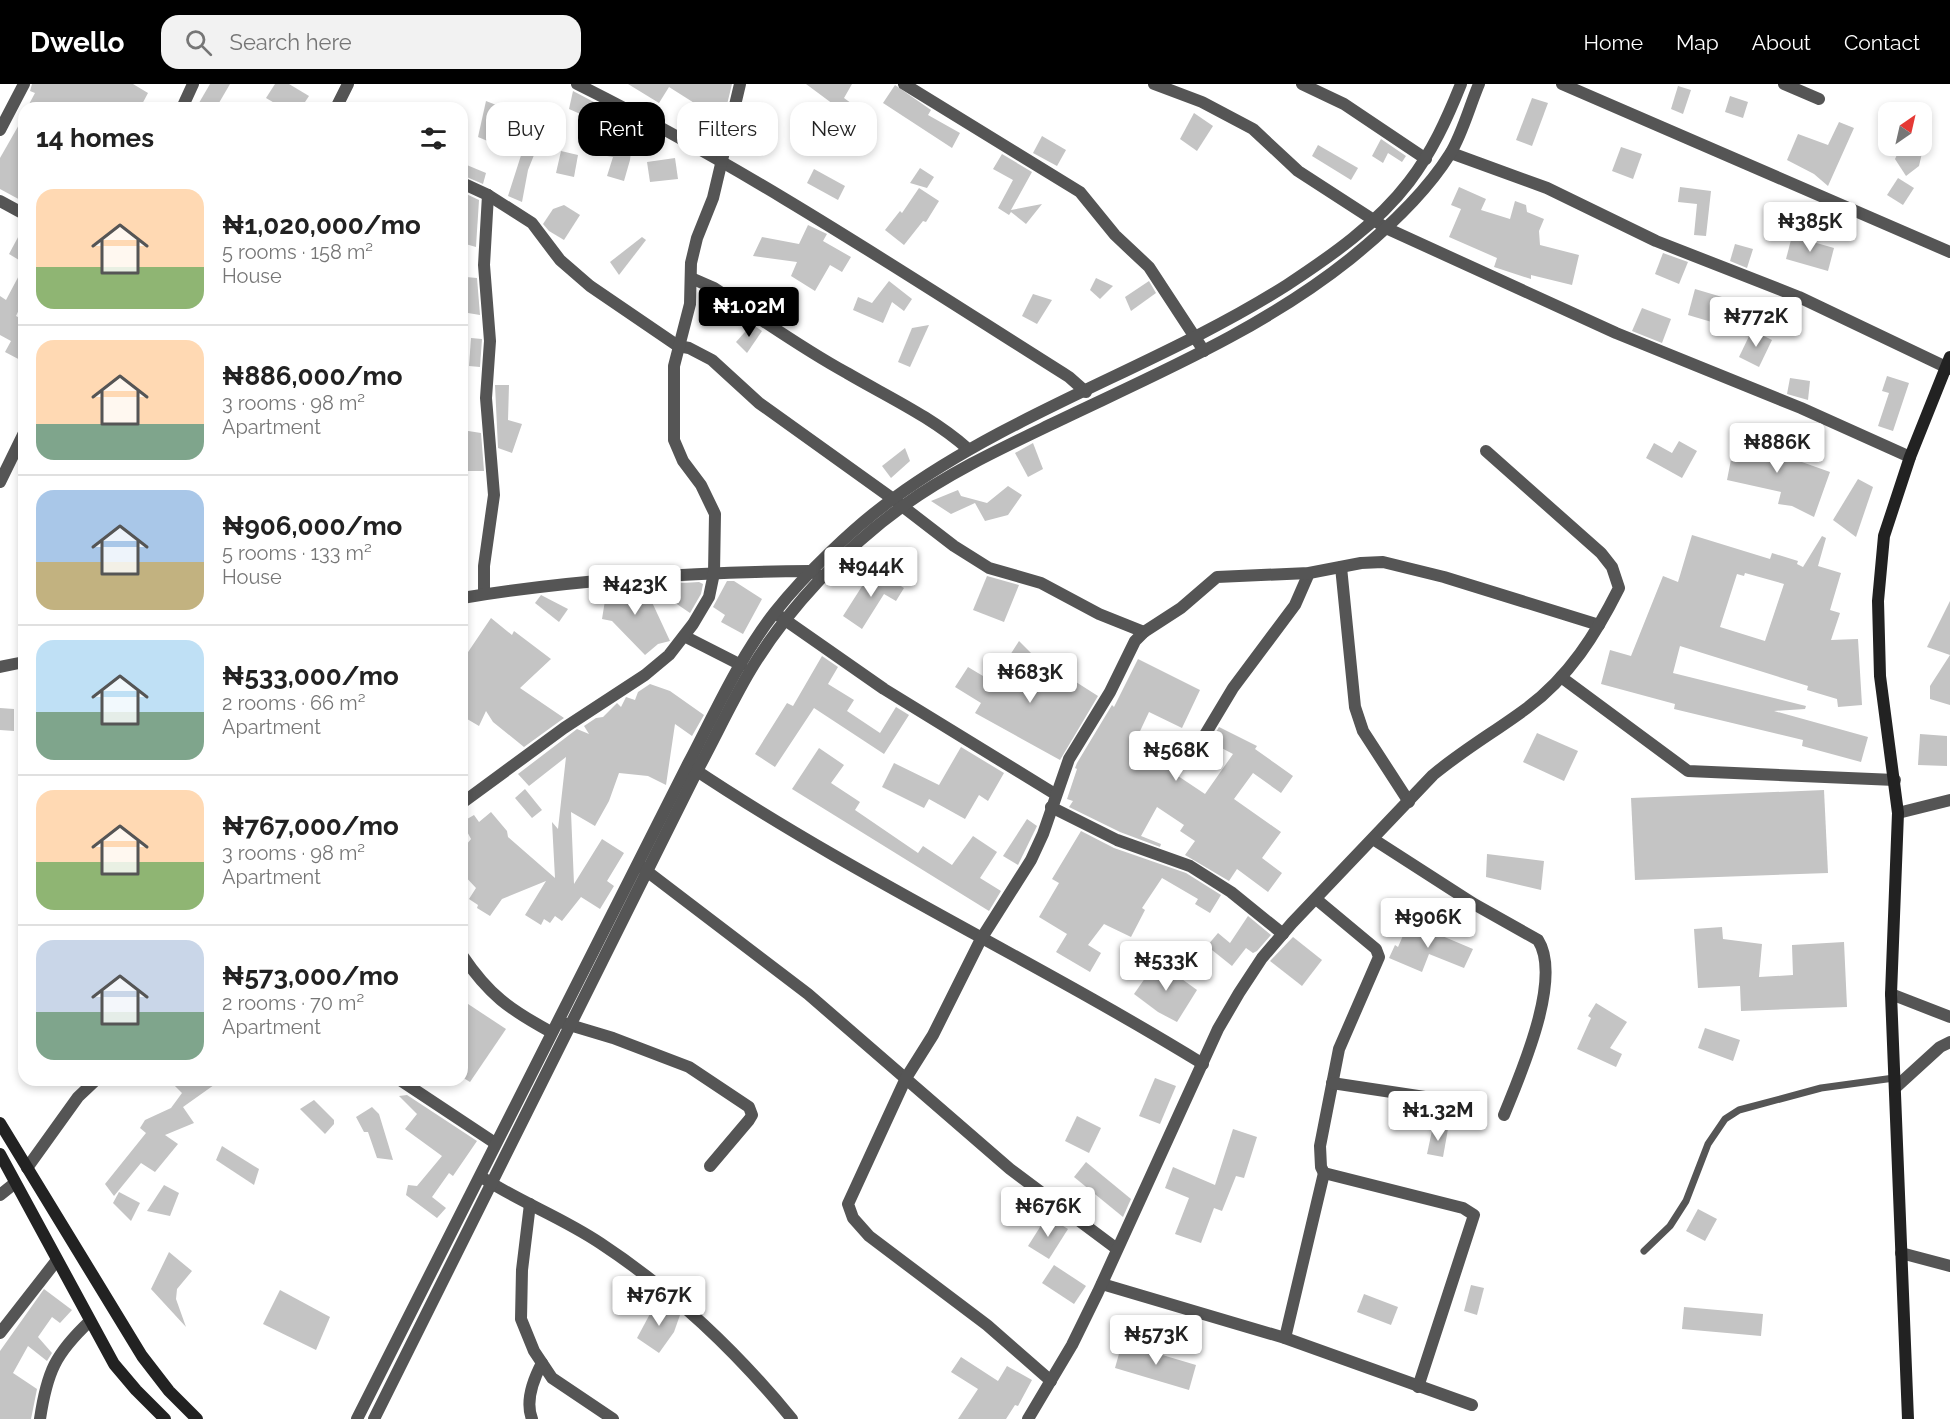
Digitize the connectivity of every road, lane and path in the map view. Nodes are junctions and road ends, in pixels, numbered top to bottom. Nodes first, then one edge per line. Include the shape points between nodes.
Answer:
1 (24, 84) edge
2 (193, 84) edge
3 (348, 84) edge
4 (576, 84) edge
5 (740, 84) edge
6 (904, 84) edge
7 (1154, 84) edge
8 (1302, 84) edge
9 (1461, 84) edge
10 (1479, 84) edge
11 (1563, 84) edge
12 (1784, 84) edge
13 (1819, 99) dead end
14 (185, 102) edge
15 (339, 102) edge
16 (0, 130) edge
17 (1451, 153) junction
18 (1426, 159) junction
19 (723, 161) junction
20 (468, 186) edge
21 (488, 195) junction
22 (0, 201) edge
23 (18, 211) edge
24 (1374, 220) junction
25 (1386, 228) junction
26 (1950, 252) edge
27 (691, 278) junction
28 (1196, 338) junction
29 (678, 346) junction
30 (1204, 351) junction
31 (1949, 364) edge
32 (1086, 392) junction
33 (18, 444) edge
34 (968, 449) junction
35 (1486, 451) dead end
36 (1910, 458) junction
37 (0, 482) edge
38 (898, 503) junction
39 (1341, 567) junction
40 (714, 573) junction
41 (1308, 573) junction
42 (816, 574) junction
43 (484, 594) junction
44 (468, 597) edge
45 (779, 616) junction
46 (1599, 625) junction
47 (1144, 632) junction
48 (684, 636) junction
49 (18, 663) edge
50 (741, 665) junction
51 (0, 667) edge
52 (1561, 677) junction
53 (1197, 748) dead end
54 (692, 768) junction
55 (1895, 780) junction
56 (1055, 794) junction
57 (468, 799) edge
58 (1950, 800) edge
59 (1409, 802) junction
60 (1051, 807) junction
61 (1898, 813) junction
62 (1373, 839) junction
63 (642, 867) junction
64 (1316, 899) junction
65 (1283, 934) junction
66 (981, 939) junction
67 (468, 964) edge
68 (1891, 994) junction
69 (1950, 1017) edge
70 (556, 1020) junction
71 (569, 1025) junction
72 (551, 1032) junction
73 (1950, 1042) edge
74 (1203, 1064) junction
75 (906, 1077) junction
76 (1332, 1083) junction
77 (1894, 1083) junction
78 (90, 1086) edge
79 (409, 1086) edge
80 (1438, 1099) dead end
81 (1504, 1115) dead end
82 (0, 1123) edge
83 (495, 1143) junction
84 (0, 1154) edge
85 (710, 1166) dead end
86 (27, 1168) junction
87 (1323, 1173) junction
88 (485, 1179) junction
89 (15, 1183) junction
90 (0, 1195) edge
91 (530, 1204) junction
92 (1117, 1248) junction
93 (1644, 1251) dead end
94 (1900, 1253) junction
95 (57, 1260) junction
96 (1950, 1266) edge
97 (1102, 1284) junction
98 (90, 1321) junction
99 (0, 1333) edge
100 (1285, 1338) junction
101 (542, 1363) junction
102 (1051, 1381) junction
103 (1418, 1387) junction
104 (1472, 1405) dead end
105 (40, 1419) edge
106 (165, 1419) edge
107 (197, 1419) edge
108 (357, 1419) edge
109 (374, 1419) edge
110 (532, 1419) edge
111 (613, 1419) edge
112 (792, 1419) edge
113 (1028, 1419) edge
114 (1908, 1419) edge

1 - 16 street
2 - 14 street
3 - 15 street
4 - 19 street
5 - 19 street
6 - 28 street via 1080,192 1115,235 1149,267
7 - 24 street via 1202,102 1253,129 1298,171
8 - 18 street via 1344,104
9 - 18 street
10 - 17 street
11 - 26 street
12 - 13 street
17 - 25 street
17 - 31 street via 1547,188 1656,242 1798,297
18 - 24 street
19 - 27 street via 697,238
19 - 32 street via 1069,377
20 - 21 street
21 - 29 street via 532,223 560,260 590,286
21 - 43 street via 484,265 490,341 486,398 494,495
22 - 23 street
24 - 25 street
24 - 28 street via 1317,265
25 - 30 street via 1326,278
25 - 36 street via 1616,333 1801,408
27 - 29 street via 690,304
27 - 34 street via 714,288 845,372 913,410
28 - 30 street
28 - 32 street
29 - 38 street via 712,360 792,429
29 - 40 street via 674,440 715,514
30 - 38 street via 975,461
31 - 36 main road
32 - 34 street
33 - 37 street
34 - 38 street
35 - 46 street via 1612,567 1619,588
36 - 55 main road via 1884,536 1878,601 1880,676
38 - 42 street
38 - 47 street via 932,531 989,568 1041,583 1099,614
39 - 41 street
39 - 46 street via 1383,562
39 - 59 street via 1355,707 1364,731
40 - 42 street
40 - 43 street via 602,579
40 - 48 street via 709,597
41 - 47 street via 1217,577 1181,608
41 - 53 street via 1295,605 1233,688
42 - 45 street
43 - 44 street
45 - 50 street
45 - 54 street
45 - 56 street via 884,689
46 - 52 street
47 - 56 street via 1135,641 1110,692 1069,759
48 - 50 street
48 - 57 street via 645,675
49 - 51 street
50 - 54 street
52 - 55 street via 1688,771
52 - 59 street via 1528,707 1454,757
54 - 63 street
54 - 66 street via 828,854
55 - 61 main road
56 - 60 street
58 - 61 street
59 - 62 street
60 - 65 street via 1118,840 1190,866 1231,892
60 - 66 street via 1031,860
61 - 68 main road
62 - 64 street
62 - 81 street via 1538,940 1544,949 1545,974 1534,1039
63 - 70 street
63 - 71 street
63 - 75 street via 808,994
64 - 65 street
64 - 76 street via 1379,953 1339,1049
65 - 74 street via 1239,993
66 - 74 street
66 - 75 street via 933,1035
67 - 72 street via 498,1000
68 - 69 street
68 - 77 main road
70 - 71 street
70 - 72 street
71 - 85 street via 689,1067 749,1107 749,1120
71 - 88 street
72 - 83 street
73 - 77 street
74 - 92 street
75 - 92 street via 1010,1169
75 - 102 street via 848,1204 849,1211 869,1236 987,1325
76 - 80 street
76 - 87 street via 1320,1146
77 - 93 lane via 1821,1088 1739,1110 1725,1119 1708,1144 1686,1201 1670,1226
77 - 94 main road
78 - 86 street
79 - 83 street
82 - 86 main road
83 - 88 street
84 - 89 main road
86 - 107 main road via 142,1356
87 - 100 street
87 - 103 street via 1463,1208 1474,1215
88 - 91 street
88 - 108 street
88 - 109 street via 425,1321
89 - 90 street
89 - 95 main road
91 - 101 street via 521,1319
91 - 112 street via 598,1241 670,1296 744,1362
92 - 97 street
94 - 96 street
94 - 114 main road
95 - 98 main road
95 - 99 street
97 - 100 street
97 - 102 street
98 - 105 street via 59,1354 46,1379
98 - 106 main road via 114,1364
100 - 103 street
101 - 110 street via 532,1386 528,1409
101 - 111 street via 552,1378
102 - 113 street
103 - 104 street

